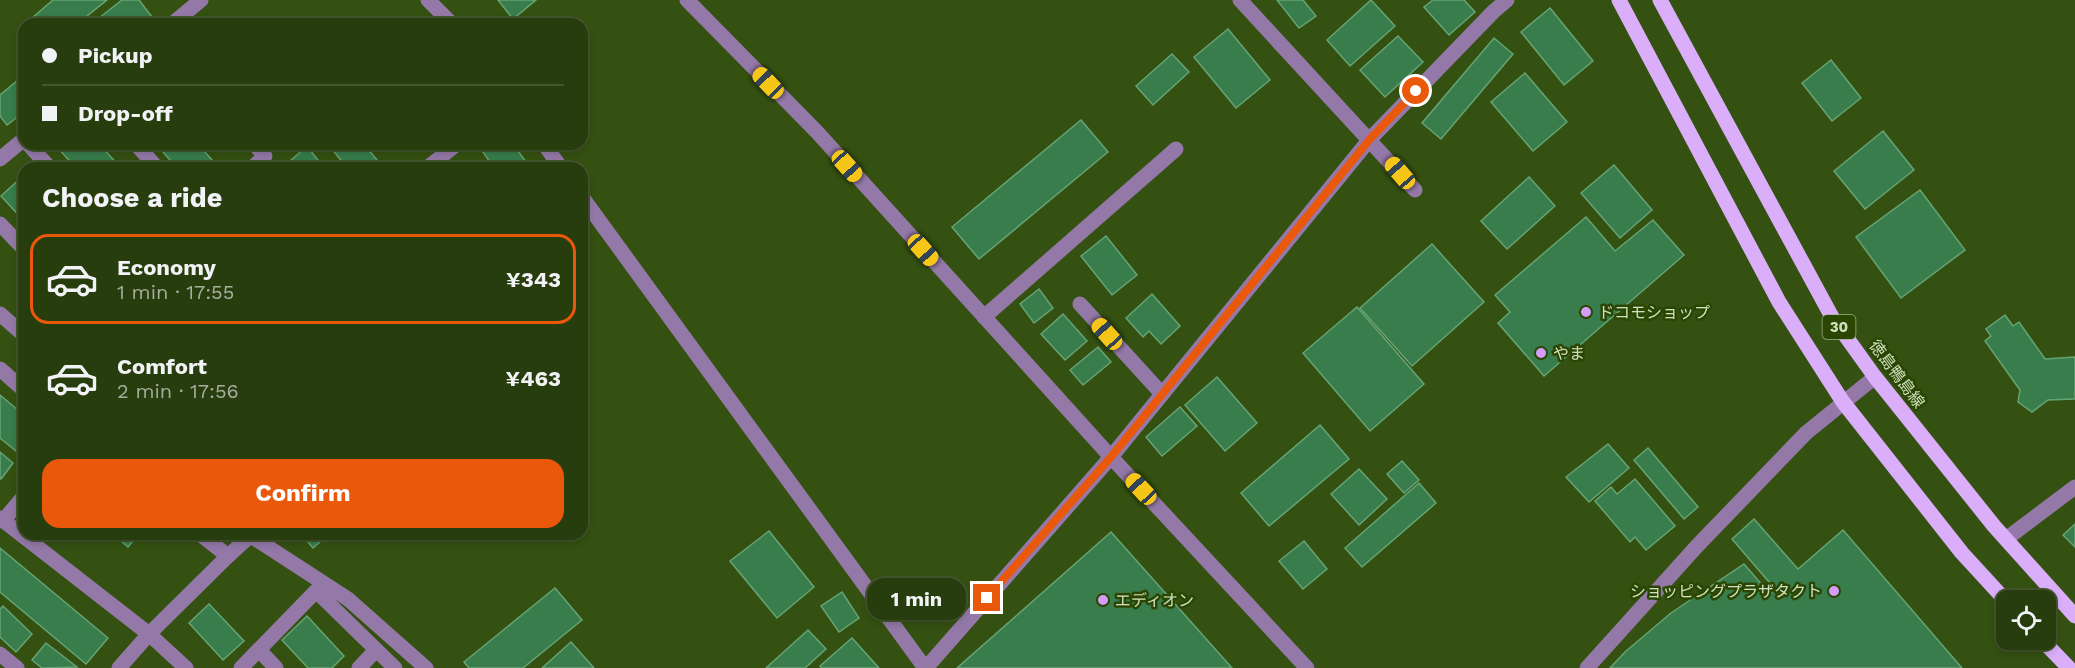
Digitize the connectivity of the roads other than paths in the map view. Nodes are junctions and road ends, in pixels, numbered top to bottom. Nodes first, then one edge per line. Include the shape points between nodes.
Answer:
1 (201, 0) edge
2 (428, 0) edge
3 (687, 0) edge
4 (1240, 0) edge
5 (1507, 0) edge
6 (1619, 0) edge
7 (1660, 0) edge
8 (179, 18) edge
9 (446, 18) edge
10 (1370, 139) junction
11 (18, 145) edge
12 (1176, 149) dead end
13 (34, 150) edge
14 (141, 150) edge
15 (260, 150) edge
16 (450, 150) edge
17 (0, 159) edge
18 (45, 162) edge
19 (152, 162) edge
20 (258, 162) edge
21 (434, 162) edge
22 (1415, 190) dead end
23 (588, 205) edge
24 (0, 224) edge
25 (18, 243) edge
26 (1080, 304) dead end
27 (0, 314) edge
28 (984, 317) junction
29 (18, 330) edge
30 (0, 369) edge
31 (1875, 377) junction
32 (18, 385) edge
33 (1162, 394) junction
34 (1843, 402) junction
35 (1111, 457) junction
36 (2075, 487) edge
37 (18, 502) edge
38 (1, 519) edge
39 (18, 532) edge
40 (2006, 539) junction
41 (28, 540) edge
42 (208, 540) edge
43 (244, 540) edge
44 (257, 540) edge
45 (228, 556) junction
46 (1996, 590) edge
47 (2075, 616) edge
48 (149, 634) junction
49 (259, 650) junction
50 (376, 650) junction
51 (2052, 650) edge
52 (0, 654) edge
53 (17, 668) edge
54 (119, 668) edge
55 (186, 668) edge
56 (241, 668) edge
57 (276, 668) edge
58 (359, 668) edge
59 (395, 668) edge
60 (426, 668) edge
61 (925, 668) edge
62 (1307, 668) edge
63 (1587, 668) edge
64 (2069, 668) edge

1 - 8 street
2 - 9 street
3 - 28 street via 817,132
4 - 10 street
5 - 10 street
6 - 34 main road, 30 via 1779,302
7 - 31 main road, 徳島鴨島線 / 30 via 1832,317
10 - 22 street
10 - 33 street
11 - 17 street
12 - 28 street
13 - 18 street
14 - 19 street
15 - 20 street via 265,156
16 - 21 street
23 - 61 street
24 - 25 street
26 - 33 street
27 - 29 street
28 - 35 street
30 - 32 street
31 - 34 street
31 - 40 main road, 徳島鴨島線 / 30
33 - 35 street
34 - 46 main road, 30 via 1962,553
34 - 63 street via 1806,433 1696,546
35 - 61 street
35 - 62 street
36 - 40 street
37 - 38 street
38 - 39 street
40 - 47 main road, 徳島鴨島線 / 30
41 - 48 street
42 - 45 street
43 - 45 street
44 - 60 street via 348,598
45 - 48 street
48 - 54 street
48 - 55 street
49 - 50 street via 316,591
49 - 56 street
49 - 57 street
50 - 58 street
50 - 59 street
51 - 64 main road
52 - 53 street

